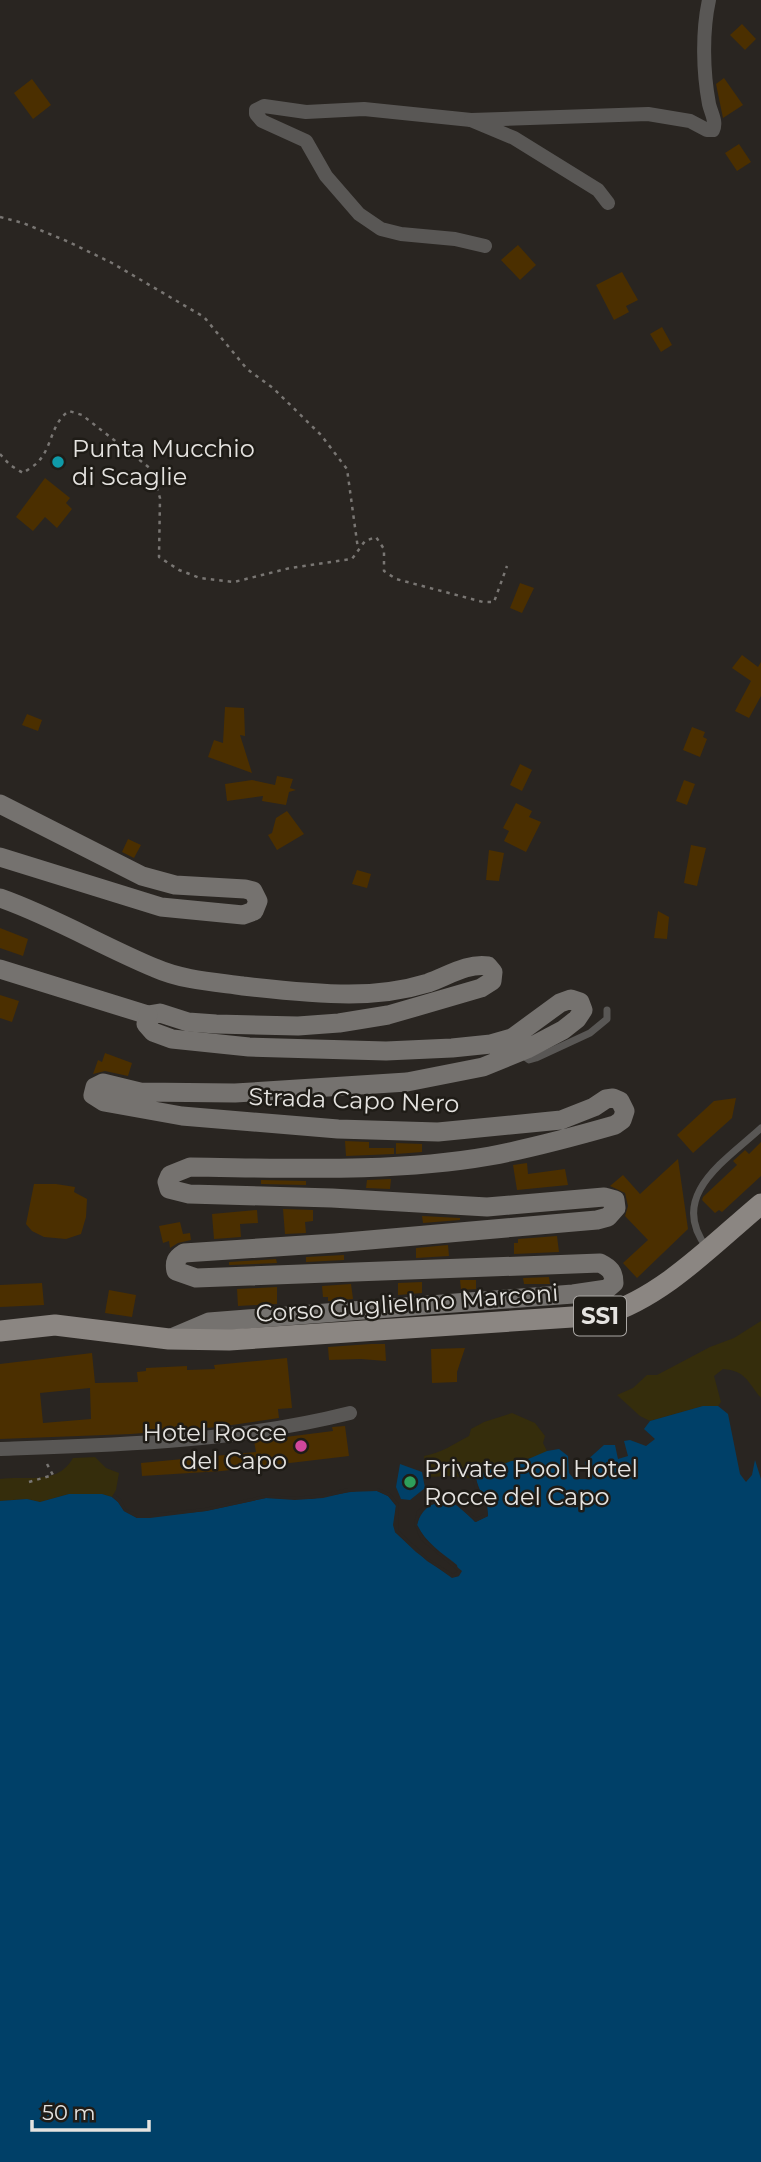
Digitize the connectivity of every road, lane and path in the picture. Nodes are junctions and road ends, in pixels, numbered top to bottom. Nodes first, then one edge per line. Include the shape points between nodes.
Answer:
1 (709, 0) edge
2 (471, 120) junction
3 (608, 203) dead end
4 (0, 217) edge
5 (485, 246) dead end
6 (0, 454) edge
7 (358, 549) junction
8 (507, 566) dead end
9 (0, 804) edge
10 (0, 857) edge
11 (0, 898) edge
12 (0, 969) edge
13 (607, 1010) dead end
14 (148, 1015) junction
15 (518, 1053) junction
16 (761, 1128) edge
17 (761, 1204) edge
18 (707, 1249) junction
19 (0, 1331) edge
20 (169, 1339) junction
21 (350, 1413) dead end
22 (64, 1447) junction
23 (0, 1449) edge
24 (29, 1482) dead end

1 - 2 street via 705,57 709,105 716,125 713,130 648,114
2 - 3 street via 514,138 598,190
2 - 5 street via 365,109 306,112 264,106 256,114 310,145 326,176 359,214 381,229
4 - 7 path via 112,262 204,317 247,369 321,435 347,469
6 - 7 path via 23,473 38,462 58,419 69,411 82,415 151,469 160,498 159,556 200,578 247,580 289,568 352,559
7 - 8 path via 376,537 384,549 384,571 396,579 483,602 494,603
9 - 10 street via 142,876 196,888 245,889 253,891 258,901 254,911 243,915 161,907
11 - 14 street via 156,969 219,983 366,993 408,988 475,964 493,972 492,981 481,988 388,1015 339,1023 216,1024 160,1013
12 - 14 street
13 - 15 lane via 607,1019 590,1033 536,1058 528,1060
14 - 15 street, Strada Capo Nero via 146,1024 153,1032 172,1039 249,1047 386,1051 491,1044 512,1038 560,1003 580,1002 583,1010 577,1019
15 - 20 street, Strada Capo Nero via 483,1067 407,1082 235,1093 140,1092 103,1083 95,1087 93,1095 121,1107 351,1129 438,1132 535,1124 561,1120 609,1098 625,1108 624,1118 615,1125 488,1156 354,1167 190,1167 170,1175 167,1182 169,1189 189,1194 487,1207 604,1197 615,1200 617,1208 597,1220 184,1253 175,1265 176,1271 196,1278 600,1263 614,1275 614,1283 607,1289 209,1322
16 - 18 lane via 709,1175 696,1198 694,1228
17 - 18 main road, Corso Guglielmo Marconi / SS1
18 - 20 main road, Corso Guglielmo Marconi / SS1 via 640,1301 603,1315 229,1340
19 - 20 main road, SS1 via 55,1325
21 - 22 street via 248,1434
22 - 23 street
22 - 24 path via 47,1464 53,1475

